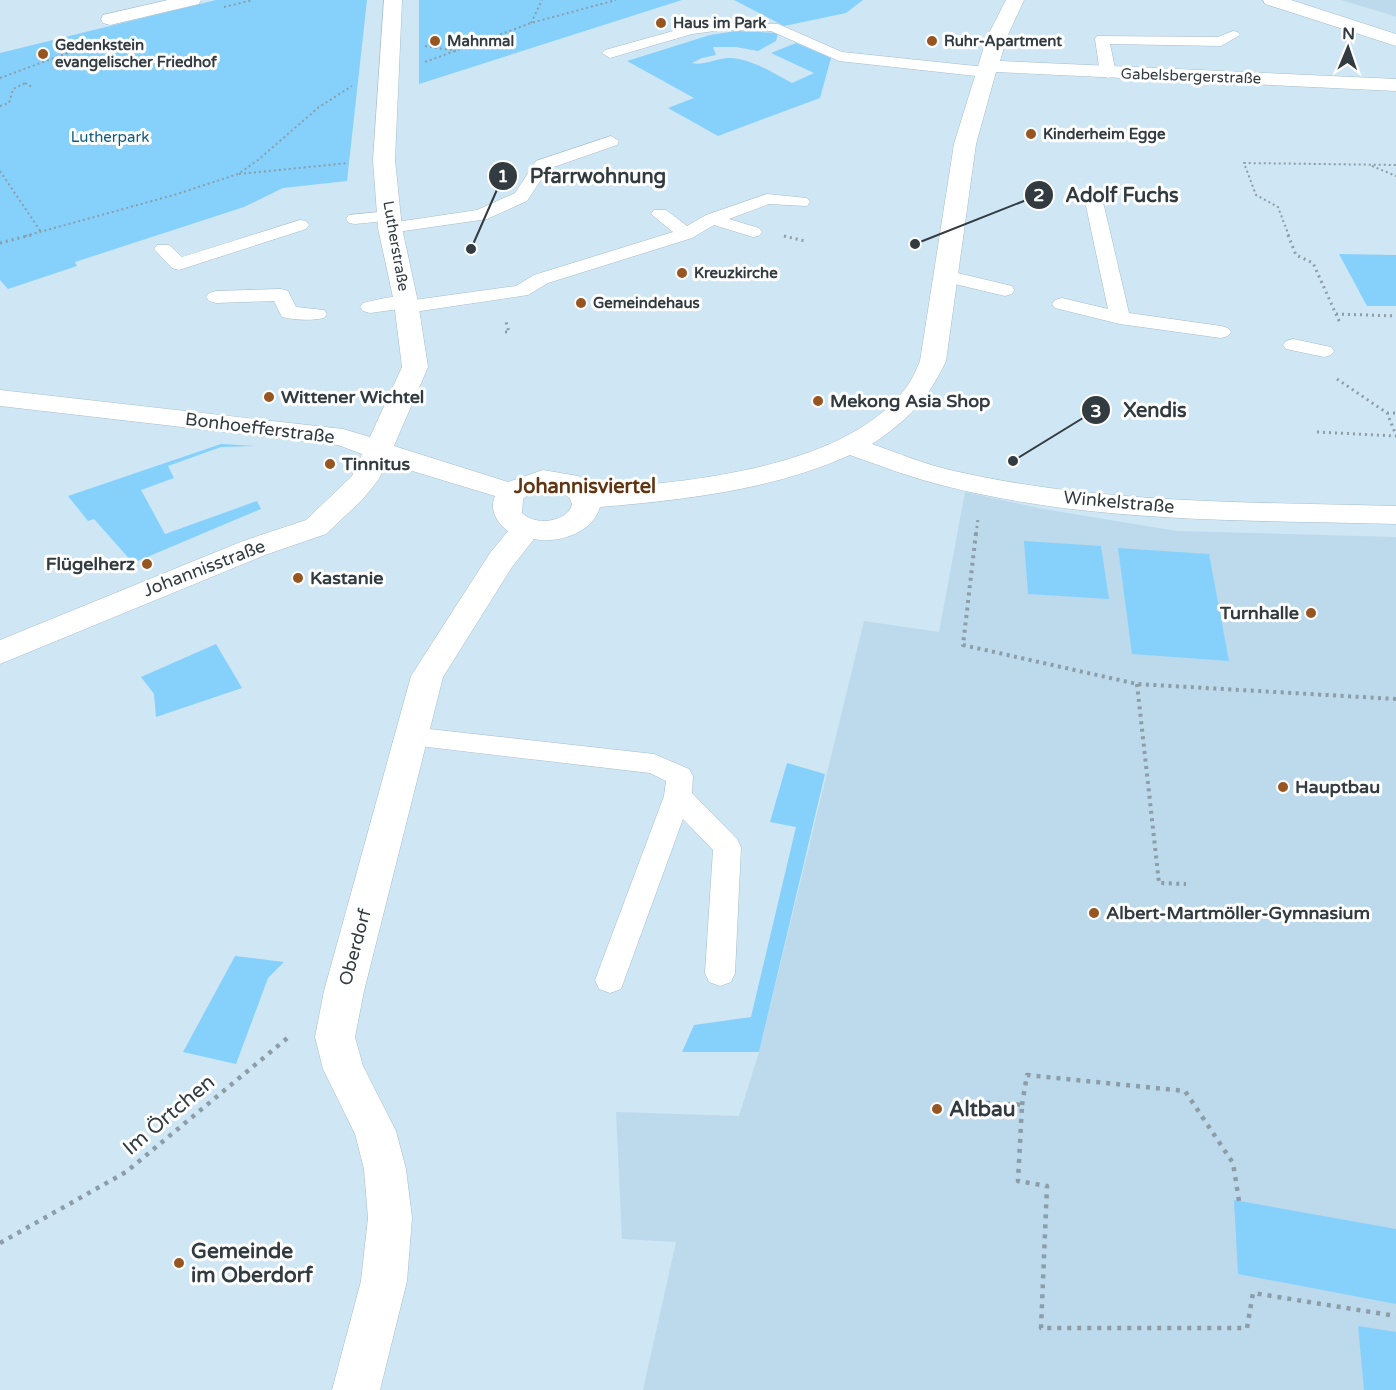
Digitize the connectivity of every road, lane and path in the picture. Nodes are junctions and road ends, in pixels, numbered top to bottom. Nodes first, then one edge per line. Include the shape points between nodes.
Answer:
1 (192, 0) edge
2 (393, 0) edge
3 (542, 0) edge
4 (616, 0) edge
5 (1015, 0) edge
6 (1272, 0) edge
7 (111, 19) dead end
8 (531, 23) junction
9 (1233, 35) dead end
10 (1396, 40) edge
11 (610, 53) dead end
12 (986, 69) junction
13 (389, 73) junction
14 (1108, 73) junction
15 (1396, 85) edge
16 (32, 87) dead end
17 (0, 106) edge
18 (611, 141) dead end
19 (351, 163) dead end
20 (1368, 165) junction
21 (1396, 165) edge
22 (0, 171) edge
23 (238, 174) junction
24 (1396, 176) edge
25 (801, 202) dead end
26 (1095, 206) dead end
27 (660, 214) dead end
28 (355, 219) dead end
29 (712, 219) junction
30 (389, 222) junction
31 (300, 225) dead end
32 (40, 232) junction
33 (753, 232) dead end
34 (686, 234) junction
35 (0, 243) edge
36 (163, 249) dead end
37 (945, 276) junction
38 (1005, 290) dead end
39 (216, 297) dead end
40 (1062, 304) dead end
41 (406, 305) junction
42 (369, 307) dead end
43 (316, 314) dead end
44 (1336, 314) junction
45 (1396, 316) edge
46 (1120, 318) junction
47 (1221, 333) dead end
48 (1293, 345) dead end
49 (1324, 351) junction
50 (0, 398) edge
51 (1387, 413) junction
52 (1396, 413) edge
53 (1317, 432) dead end
54 (1396, 436) edge
55 (849, 445) junction
56 (380, 449) junction
57 (982, 485) junction
58 (512, 492) junction
59 (587, 499) junction
60 (1396, 515) edge
61 (527, 528) junction
62 (0, 653) edge
63 (1137, 684) junction
64 (1396, 699) edge
65 (411, 737) junction
66 (678, 796) junction
67 (1185, 884) dead end
68 (720, 973) dead end
69 (610, 980) dead end
70 (344, 991) junction
71 (976, 1102) dead end
72 (1022, 1105) junction
73 (1239, 1201) dead end
74 (0, 1243) edge
75 (1396, 1316) edge
76 (356, 1390) edge

1 - 7 street
2 - 13 street, Lutherstraße
3 - 8 path
4 - 8 path
5 - 12 street
6 - 10 street
8 - 13 path
9 - 14 lane via 1221,42 1102,39
11 - 12 lane via 691,30 773,27 845,57
12 - 14 street, Gabelsbergerstraße
12 - 37 street via 964,144
13 - 23 path via 333,97
13 - 30 street, Lutherstraße via 384,160
14 - 15 street, Gabelsbergerstraße
16 - 17 path via 26,82 13,89 9,103
18 - 30 lane via 542,165 521,197 481,215
19 - 23 path
20 - 21 path
20 - 24 path
20 - 44 path via 1244,163 1256,195 1278,207 1296,255 1313,263
22 - 32 path
23 - 32 path
25 - 29 lane via 767,199
26 - 46 lane
27 - 34 lane
28 - 30 lane
29 - 33 lane
29 - 34 lane
30 - 41 street, Lutherstraße
31 - 36 lane via 179,264
32 - 35 path
34 - 41 lane via 541,279 521,291
37 - 38 lane
37 - 55 street via 933,361 921,386 904,407
39 - 43 lane via 280,295 289,313
40 - 46 lane
41 - 42 lane
41 - 56 street, Lutherstraße via 415,367
44 - 45 path
44 - 49 path via 1343,331
46 - 47 lane
48 - 49 lane
49 - 51 path via 1333,376
50 - 56 street, Bonhoefferstraße via 343,437
51 - 52 path
51 - 54 path
53 - 54 path
55 - 57 street, Winkelstraße via 958,481
55 - 59 street via 789,469 746,479 672,492
56 - 58 street, Bonhoefferstraße
56 - 62 street, Johannisstraße via 365,479 316,527 254,548
57 - 60 street, Winkelstraße via 1037,495 1165,506
57 - 63 path via 963,645
58 - 59 street via 531,482 555,479 577,486
58 - 61 street via 506,500 508,517
59 - 61 street via 583,515 565,527 539,531
61 - 65 street, Oberdorf via 501,560 427,676
63 - 64 path
63 - 67 path via 1159,883
65 - 66 lane via 654,764 680,776
65 - 70 street, Oberdorf
66 - 68 lane via 727,847
66 - 69 lane
70 - 74 path, Im Örtchen via 126,1172
70 - 76 street, Oberdorf via 335,1037 343,1070 375,1131 385,1169 390,1218 384,1281
71 - 72 path
72 - 73 path via 1027,1075 1185,1091 1233,1162
72 - 75 path via 1018,1181 1047,1186 1041,1328 1247,1328 1253,1293

